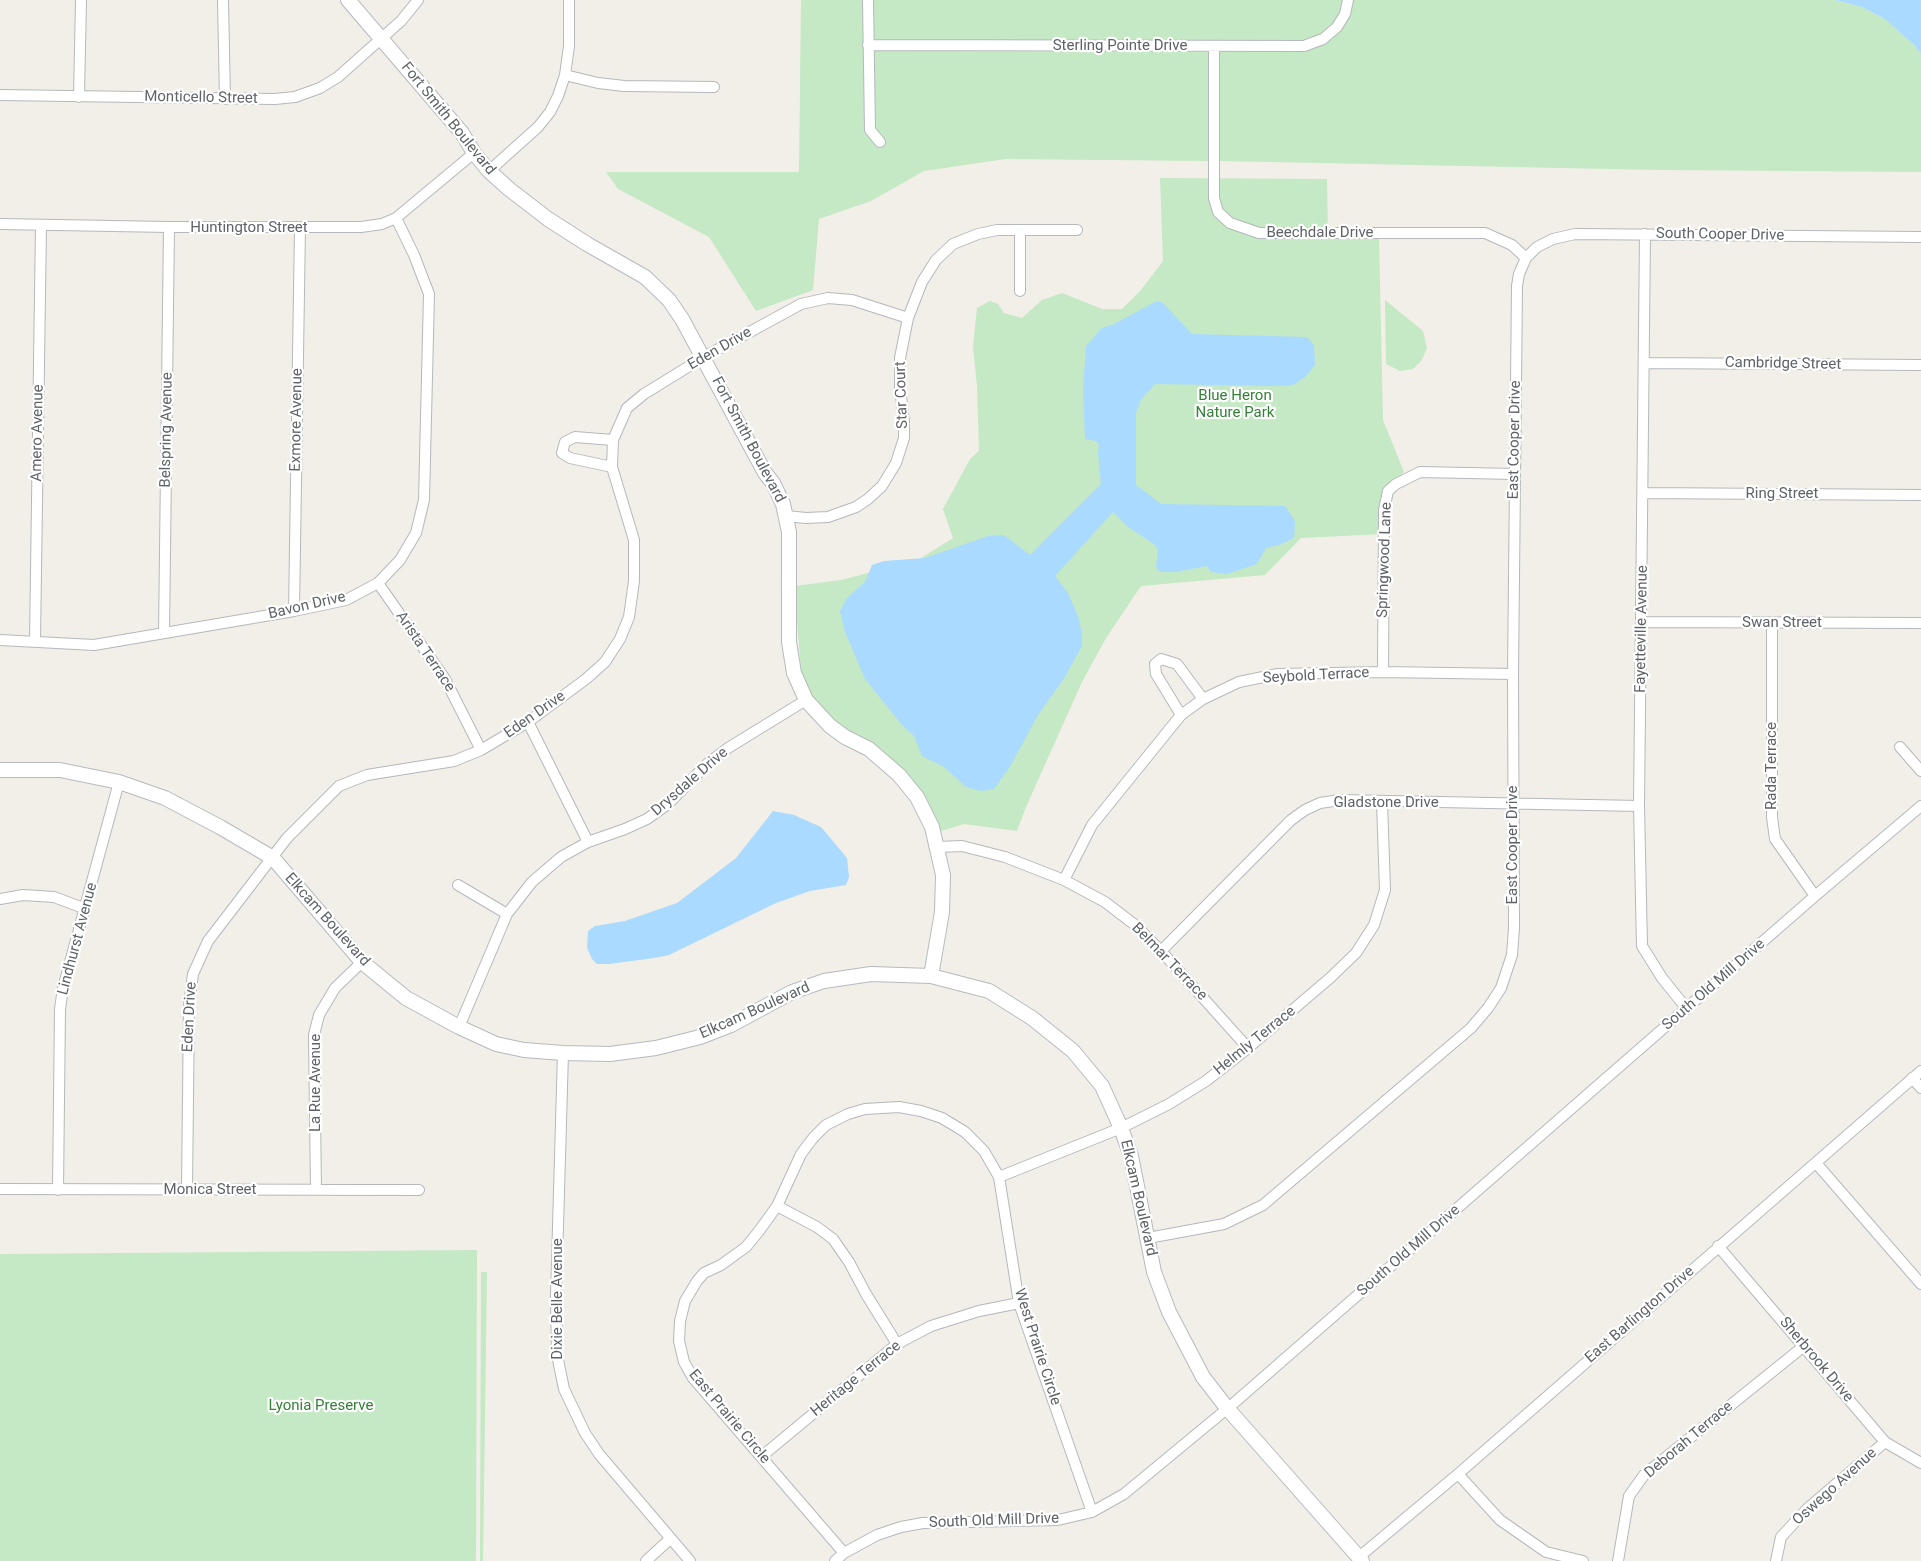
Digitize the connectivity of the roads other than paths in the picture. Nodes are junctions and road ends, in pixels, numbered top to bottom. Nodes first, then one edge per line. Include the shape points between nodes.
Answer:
1 (81, 0) edge
2 (223, 0) edge
3 (348, 0) edge
4 (418, 0) edge
5 (569, 0) edge
6 (868, 0) edge
7 (1348, 0) edge
8 (381, 38) junction
9 (868, 45) junction
10 (1214, 46) junction
11 (566, 75) junction
12 (714, 87) dead end
13 (0, 95) edge
14 (79, 97) junction
15 (225, 99) junction
16 (880, 142) dead end
17 (474, 153) junction
18 (489, 171) junction
19 (396, 218) junction
20 (0, 224) edge
21 (41, 225) junction
22 (169, 228) junction
23 (300, 228) junction
24 (1020, 230) junction
25 (1077, 230) dead end
26 (1645, 234) junction
27 (1921, 237) edge
28 (1526, 258) junction
29 (1020, 291) dead end
30 (908, 318) junction
31 (704, 357) junction
32 (1644, 362) junction
33 (1921, 365) edge
34 (613, 440) junction
35 (612, 467) junction
36 (1515, 474) junction
37 (1643, 493) junction
38 (1921, 495) edge
39 (786, 516) junction
40 (378, 583) junction
41 (294, 611) junction
42 (1642, 622) junction
43 (1772, 623) junction
44 (1921, 623) edge
45 (164, 633) junction
46 (0, 640) edge
47 (35, 641) junction
48 (1383, 672) junction
49 (1513, 674) junction
50 (1203, 699) junction
51 (806, 700) junction
52 (1181, 715) junction
53 (528, 722) junction
54 (1900, 747) dead end
55 (481, 750) junction
56 (0, 770) edge
57 (1921, 771) edge
58 (119, 782) junction
59 (1382, 802) junction
60 (1513, 804) junction
61 (1639, 806) junction
62 (1921, 806) edge
63 (588, 842) junction
64 (938, 848) junction
65 (272, 858) junction
66 (1064, 880) junction
67 (458, 885) dead end
68 (1815, 896) junction
69 (0, 899) edge
70 (86, 909) junction
71 (507, 914) junction
72 (1162, 951) junction
73 (362, 962) junction
74 (931, 976) junction
75 (1687, 1009) junction
76 (459, 1027) junction
77 (1248, 1048) junction
78 (563, 1053) junction
79 (1921, 1071) edge
80 (1912, 1078) junction
81 (1921, 1088) edge
82 (1121, 1128) junction
83 (1816, 1163) junction
84 (999, 1177) junction
85 (0, 1189) edge
86 (58, 1190) junction
87 (187, 1190) junction
88 (316, 1190) junction
89 (419, 1190) dead end
90 (777, 1206) junction
91 (1148, 1238) junction
92 (1718, 1246) junction
93 (1921, 1284) edge
94 (1019, 1303) junction
95 (897, 1344) junction
96 (1804, 1346) junction
97 (1228, 1408) junction
98 (1885, 1442) junction
99 (761, 1457) junction
100 (1921, 1463) edge
101 (1458, 1474) junction
102 (1092, 1512) junction
103 (670, 1539) junction
104 (844, 1553) junction
105 (1360, 1559) edge
106 (646, 1561) edge
107 (690, 1561) edge
108 (836, 1561) edge
109 (1583, 1561) edge
110 (1618, 1561) edge
111 (1776, 1561) edge

1 - 14 street
2 - 15 street
3 - 8 street, Fort Smith Boulevard
4 - 8 street, Monticello Street
5 - 11 street
6 - 9 street
7 - 10 street, Sterling Pointe Drive via 1345,14 1337,27 1323,39 1304,46
8 - 15 street, Monticello Street via 338,77 320,88 295,97
8 - 17 street, Fort Smith Boulevard via 462,133
9 - 10 street, Sterling Pointe Drive
9 - 16 street via 870,130
10 - 28 street, Beechdale Drive via 1214,198 1218,212 1230,223 1259,233 1485,233 1512,245
11 - 12 street via 624,86
11 - 18 street via 550,112
13 - 14 street, Monticello Street
14 - 15 street, Monticello Street
17 - 18 street, Fort Smith Boulevard
17 - 19 street, Huntington Street
18 - 31 street, Fort Smith Boulevard via 548,219 658,288 670,300
19 - 23 street, Huntington Street via 361,227
19 - 40 street, Bavon Drive via 429,294 424,500 416,533 400,560
20 - 21 street, Huntington Street
21 - 22 street, Huntington Street
21 - 47 street, Amero Avenue
22 - 23 street, Huntington Street
22 - 45 street, Belspring Avenue
23 - 41 street, Exmore Avenue
24 - 25 street, Star Court
24 - 29 street
24 - 30 street, Star Court via 997,230 953,244 936,260 922,282
26 - 27 street, South Cooper Drive
26 - 28 street, South Cooper Drive via 1575,234 1553,239 1537,247
26 - 32 street, Fayetteville Avenue
28 - 36 street, East Cooper Drive via 1517,286
30 - 31 street, Eden Drive via 852,300 828,298 801,304
30 - 39 street, Star Court via 900,358 904,438 896,464 882,486 856,507 828,517
31 - 34 street, Eden Drive via 627,408
31 - 39 street, Fort Smith Boulevard via 773,483
32 - 33 street, Cambridge Street
32 - 37 street, Fayetteville Avenue
34 - 35 street, Eden Drive
34 - 35 street via 575,437 565,442 562,453 570,458
35 - 53 street, Eden Drive via 634,540 634,581 629,617 606,662
36 - 48 street, Springwood Lane via 1420,472 1388,491 1384,510
36 - 49 street, East Cooper Drive
37 - 38 street, Ring Street
37 - 42 street, Fayetteville Avenue
39 - 51 street, Fort Smith Boulevard via 789,532 789,642 794,673
40 - 41 street, Bavon Drive via 346,600
40 - 55 street, Arista Terrace via 446,679
41 - 45 street, Bavon Drive
42 - 43 street, Swan Street
42 - 61 street, Fayetteville Avenue
43 - 44 street, Swan Street
43 - 68 street, Rada Terrace via 1772,818 1775,839
45 - 47 street, Bavon Drive via 94,645
46 - 47 street, Bavon Drive
48 - 49 street, Seybold Terrace
48 - 50 street, Seybold Terrace via 1278,674 1239,682
49 - 60 street, East Cooper Drive
50 - 52 street, Seybold Terrace
50 - 52 street via 1177,664 1161,659 1155,664 1156,674
51 - 63 street, Drysdale Drive via 728,748 707,764 668,804 647,819
51 - 64 street, Fort Smith Boulevard via 830,726 869,749 899,775 917,797
52 - 66 street, Seybold Terrace via 1092,825
53 - 55 street, Eden Drive
53 - 63 street
54 - 57 street
55 - 65 street, Eden Drive via 454,761 367,774 339,786 287,838
56 - 58 street, Elkcam Boulevard via 60,770
58 - 65 street, Elkcam Boulevard via 165,798
58 - 70 street, Lindhurst Avenue
59 - 60 street, Gladstone Drive
59 - 72 street, Gladstone Drive via 1340,800 1320,803 1305,810 1291,820
59 - 77 street, Helmly Terrace via 1384,890 1374,925 1356,953
60 - 61 street, Gladstone Drive
60 - 91 street, East Cooper Drive via 1512,955 1501,988 1488,1008 1471,1028 1263,1205 1224,1224
61 - 75 street, Fayetteville Avenue via 1642,946
62 - 68 street, South Old Mill Drive
63 - 71 street, Drysdale Drive via 561,857 532,882
64 - 66 street, Belmar Terrace via 962,846 1005,857
64 - 74 street, Fort Smith Boulevard via 943,876 942,912
65 - 73 street, Elkcam Boulevard
65 - 87 street, Eden Drive via 208,941 193,974 188,1005
66 - 72 street, Belmar Terrace via 1104,902
67 - 71 street
68 - 75 street, South Old Mill Drive
69 - 70 street via 23,895 54,897
70 - 86 street, Lindhurst Avenue via 60,1009
71 - 76 street, Drysdale Drive
72 - 77 street, Belmar Terrace
73 - 76 street, Elkcam Boulevard via 406,998
73 - 88 street, La Rue Avenue via 335,988 319,1015 314,1035
74 - 78 street, Elkcam Boulevard via 871,974 824,981 792,992 731,1025 700,1037 656,1048 610,1054
74 - 82 street, Elkcam Boulevard via 989,991 1039,1023 1073,1051 1102,1086
75 - 97 street, South Old Mill Drive
76 - 78 street, Elkcam Boulevard via 496,1044
77 - 82 street, Helmly Terrace via 1176,1100
78 - 103 street, Dixie Belle Avenue via 556,1355 564,1389 599,1454
79 - 80 street, East Barlington Drive
80 - 81 street
80 - 83 street, East Barlington Drive
82 - 84 street, Helmly Terrace
82 - 91 street, Elkcam Boulevard via 1131,1156
83 - 92 street, East Barlington Drive
83 - 93 street
84 - 90 street, East Prairie Circle via 984,1151 965,1132 942,1118 921,1110 899,1107 865,1109 826,1125 813,1138 801,1154
84 - 94 street, West Prairie Circle
85 - 86 street, Monica Street
86 - 87 street, Monica Street
87 - 88 street, Monica Street
88 - 89 street, Monica Street
90 - 95 street via 833,1239
90 - 99 street, East Prairie Circle via 746,1246 696,1281 685,1301 680,1320 679,1341 684,1362 693,1378
91 - 97 street, Elkcam Boulevard via 1154,1272 1169,1312 1203,1377
92 - 96 street, Sherbrook Drive
92 - 101 street, East Barlington Drive
94 - 95 street, Heritage Terrace via 979,1310 931,1326
94 - 102 street, West Prairie Circle
95 - 99 street, Heritage Terrace
96 - 98 street, Sherbrook Drive
96 - 110 street, Deborah Terrace via 1644,1474 1629,1496
97 - 102 street, South Old Mill Drive via 1124,1494
97 - 105 street, Elkcam Boulevard
98 - 100 street, Sherbrook Drive
98 - 111 street, Oswego Avenue via 1808,1508 1781,1537
99 - 104 street, East Prairie Circle
101 - 105 street, East Barlington Drive
101 - 109 street via 1500,1520 1546,1552
102 - 104 street, South Old Mill Drive via 1058,1520 923,1523 876,1535
103 - 106 street
103 - 107 street, Dixie Belle Avenue
104 - 108 street, South Old Mill Drive

